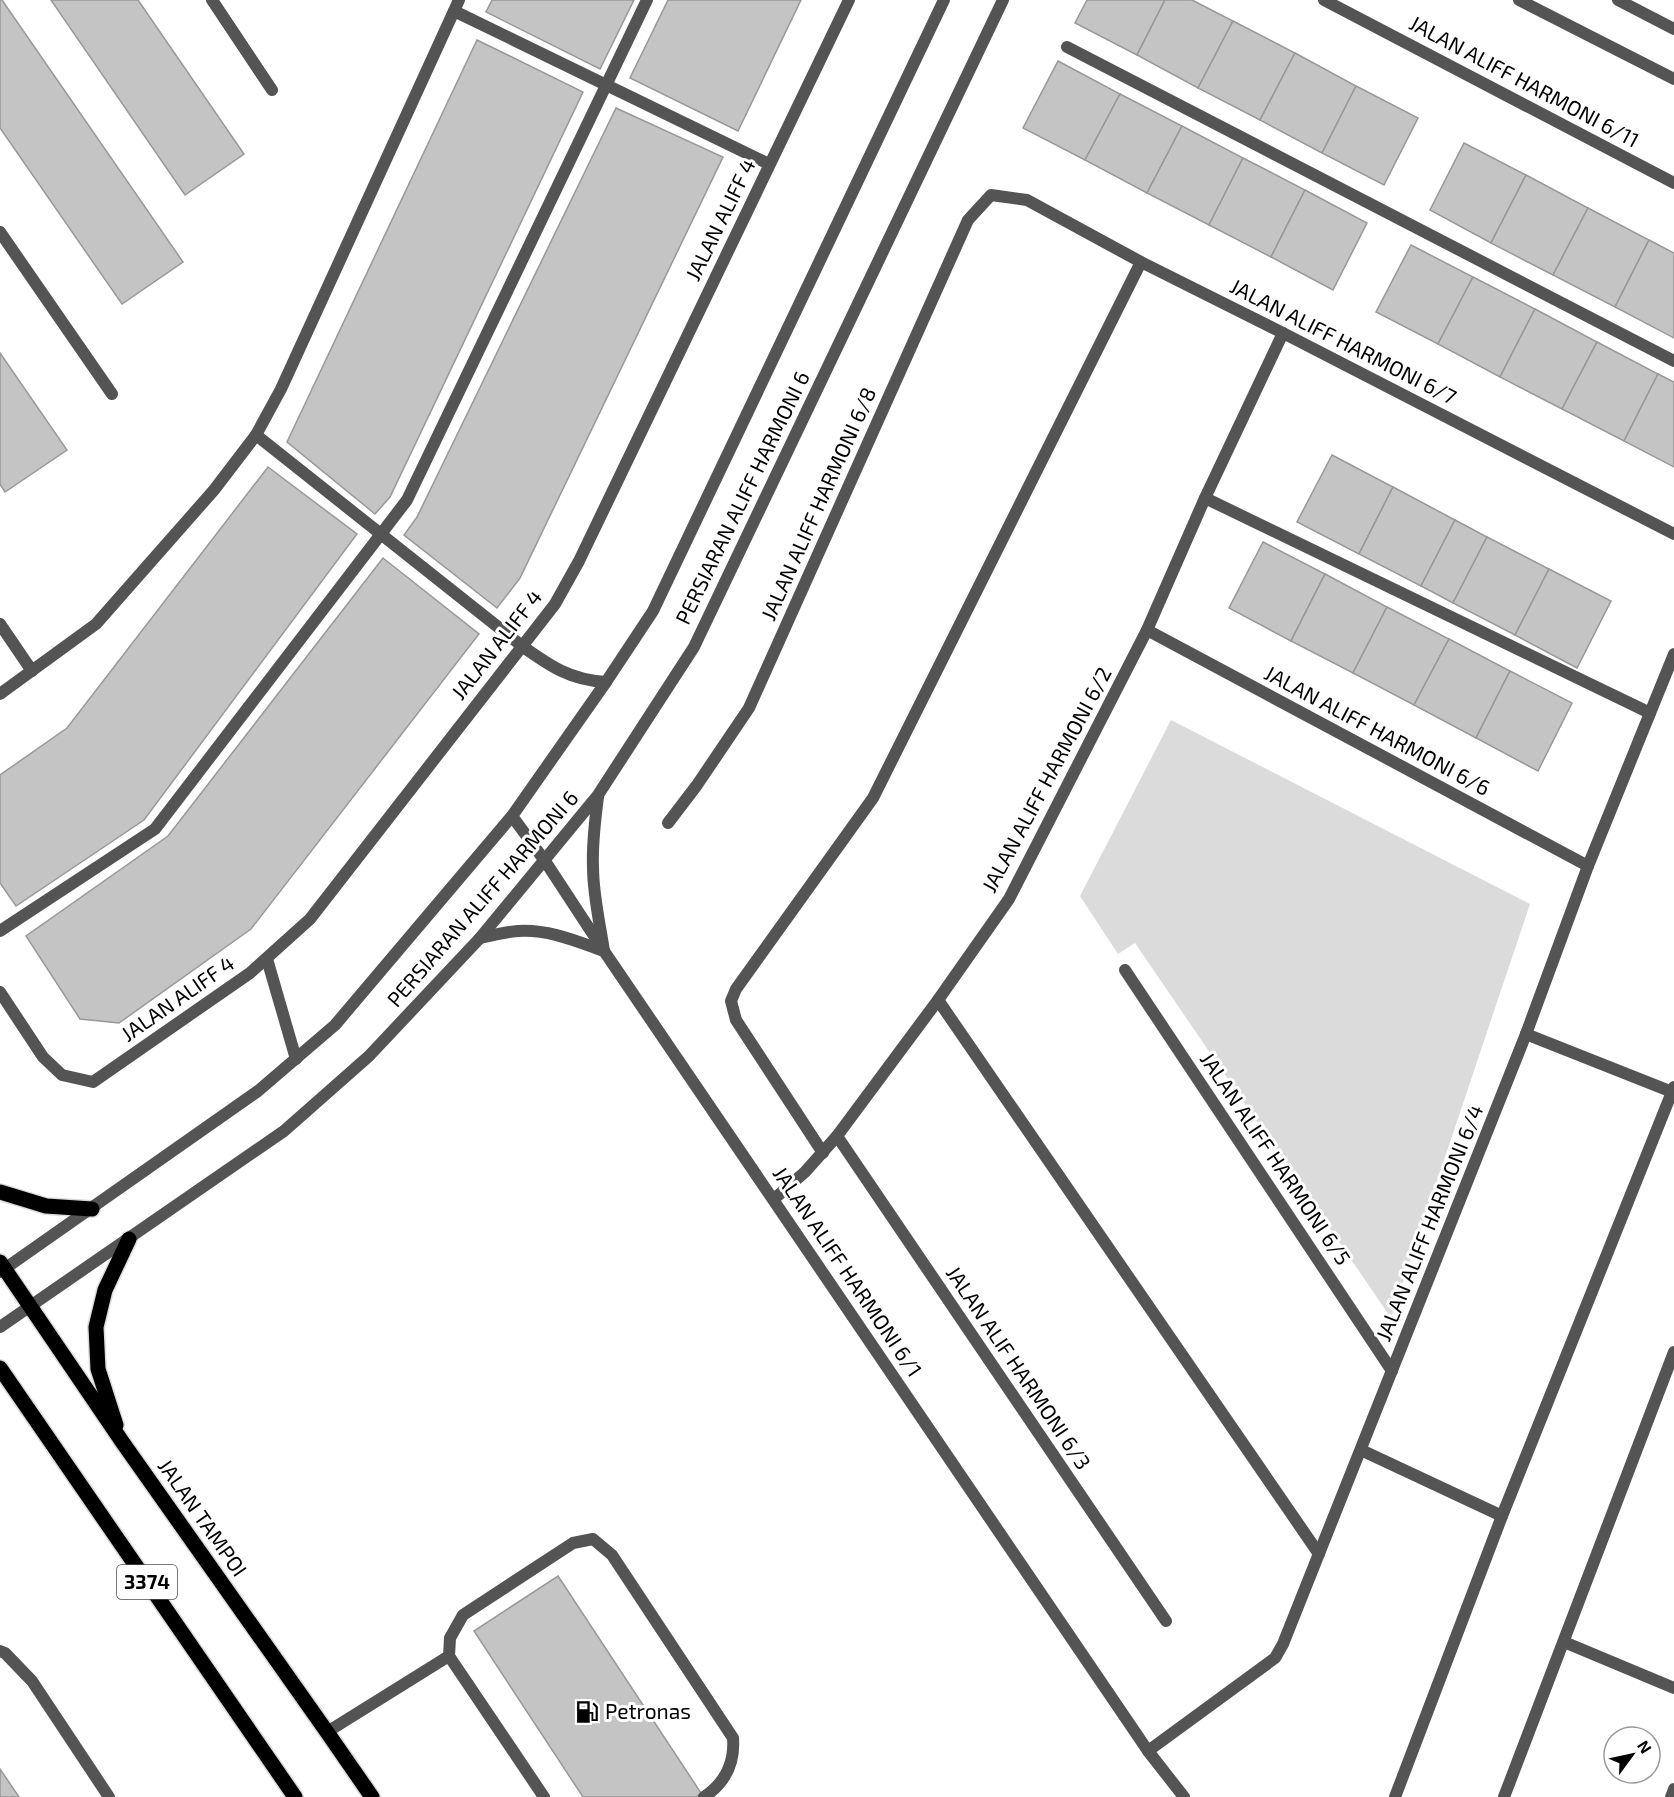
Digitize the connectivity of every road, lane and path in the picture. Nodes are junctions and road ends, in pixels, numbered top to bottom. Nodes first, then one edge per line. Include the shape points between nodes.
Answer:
1 (212, 0) edge
2 (647, 0) edge
3 (849, 0) edge
4 (944, 0) edge
5 (1003, 0) edge
6 (1324, 0) edge
7 (1519, 0) edge
8 (1618, 0) edge
9 (456, 5) edge
10 (1674, 29) edge
11 (1067, 47) dead end
12 (1674, 79) edge
13 (606, 85) junction
14 (272, 90) dead end
15 (770, 164) junction
16 (1674, 183) edge
17 (991, 195) joint
18 (0, 232) edge
19 (1141, 262) junction
20 (1283, 333) junction
21 (1674, 361) edge
22 (112, 394) dead end
23 (256, 435) junction
24 (1205, 498) junction
25 (381, 534) junction
26 (1674, 534) edge
27 (0, 624) edge
28 (1147, 630) junction
29 (522, 646) junction
30 (1674, 654) edge
31 (33, 671) junction
32 (606, 682) junction
33 (0, 694) edge
34 (1650, 713) junction
35 (598, 795) junction
36 (512, 816) junction
37 (668, 823) dead end
38 (545, 861) junction
39 (1588, 866) junction
40 (0, 931) edge
41 (480, 938) junction
42 (604, 951) junction
43 (267, 959) junction
44 (1125, 970) dead end
45 (0, 992) edge
46 (938, 1000) junction
47 (1526, 1034) junction
48 (296, 1059) junction
49 (1673, 1089) edge
50 (837, 1136) junction
51 (823, 1153) junction
52 (0, 1192) edge
53 (774, 1199) junction
54 (92, 1209) junction
55 (129, 1239) junction
56 (2, 1268) edge
57 (30, 1307) junction
58 (0, 1327) edge
59 (1674, 1352) edge
60 (0, 1368) edge
61 (1392, 1371) junction
62 (123, 1443) junction
63 (1361, 1450) junction
64 (1503, 1516) junction
65 (1319, 1554) junction
66 (1166, 1621) dead end
67 (1564, 1642) junction
68 (0, 1651) edge
69 (449, 1656) junction
70 (1674, 1688) edge
71 (327, 1732) junction
72 (1148, 1751) junction
73 (1674, 1790) edge
74 (109, 1797) edge
75 (295, 1797) edge
76 (372, 1797) edge
77 (544, 1797) edge
78 (704, 1797) edge
79 (1184, 1797) edge
80 (1395, 1797) edge
81 (1504, 1797) edge
82 (1671, 1797) edge

1 - 14 street
2 - 13 street
3 - 15 street, JALAN ALIFF 4
4 - 32 street, PERSIARAN ALIFF HARMONI 6 via 653,611
5 - 35 street, PERSIARAN ALIFF HARMONI 6 via 694,647
6 - 16 street, JALAN ALIFF HARMONI 6/11
7 - 12 street
8 - 10 street
9 - 13 street
9 - 23 street via 282,389
11 - 21 street
13 - 15 street
13 - 25 street via 407,500
15 - 29 street, JALAN ALIFF 4 via 579,561 555,604
17 - 19 street, JALAN ALIFF HARMONI 6/7 via 1027,200
17 - 37 street, JALAN ALIFF HARMONI 6/8 via 968,220 749,708
18 - 22 street
19 - 20 street, JALAN ALIFF HARMONI 6/7
19 - 51 street via 873,798 730,1001 736,1020
20 - 24 street, JALAN ALIFF HARMONI 6/2
20 - 26 street, JALAN ALIFF HARMONI 6/7
23 - 25 street
23 - 31 street via 214,490 96,624
24 - 28 street, JALAN ALIFF HARMONI 6/2
24 - 34 street
25 - 29 street
25 - 40 street via 155,829
27 - 31 street
28 - 39 street, JALAN ALIFF HARMONI 6/6
28 - 46 street, JALAN ALIFF HARMONI 6/2 via 1009,899
29 - 32 street via 570,676
29 - 43 street, JALAN ALIFF 4 via 310,919
30 - 34 street, JALAN ALIFF HARMONI 6/4
31 - 33 street
32 - 36 street, PERSIARAN ALIFF HARMONI 6
34 - 39 street, JALAN ALIFF HARMONI 6/4
35 - 38 street, PERSIARAN ALIFF HARMONI 6
35 - 42 street via 592,867
36 - 38 street, JALAN ALIFF HARMONI 6/1
36 - 48 street, PERSIARAN ALIFF HARMONI 6 via 335,1025
38 - 41 street, PERSIARAN ALIFF HARMONI 6
38 - 42 street, JALAN ALIFF HARMONI 6/1
39 - 47 street, JALAN ALIFF HARMONI 6/4
41 - 42 street via 518,931 538,932 563,936
41 - 55 street, PERSIARAN ALIFF HARMONI 6 via 369,1056 284,1131
42 - 53 street, JALAN ALIFF HARMONI 6/1
43 - 45 street, JALAN ALIFF 4 via 93,1082 62,1075 43,1057
43 - 48 street
44 - 61 street, JALAN ALIFF HARMONI 6/5
46 - 50 street, JALAN ALIFF HARMONI 6/2
46 - 65 street
47 - 49 street
47 - 61 street, JALAN ALIFF HARMONI 6/4
48 - 54 street, PERSIARAN ALIFF HARMONI 6 via 258,1091
49 - 64 street
50 - 51 street, JALAN ALIFF HARMONI 6/2
50 - 66 street, JALAN ALIF HARMONI 6/3
51 - 53 street, JALAN ALIFF HARMONI 6/2
52 - 54 main road via 45,1206
53 - 72 street, JALAN ALIFF HARMONI 6/1
54 - 56 street, PERSIARAN ALIFF HARMONI 6
55 - 57 street, PERSIARAN ALIFF HARMONI 6
55 - 62 main road via 105,1290 96,1327 98,1369
56 - 57 main road, JALAN TAMPOI / 3374
57 - 58 street, PERSIARAN ALIFF HARMONI 6
57 - 62 main road, JALAN TAMPOI / 3374
59 - 67 street
60 - 75 main road, 3374
61 - 63 street, JALAN ALIFF HARMONI 6/4
62 - 71 main road, JALAN TAMPOI / 3374
63 - 64 street
63 - 65 street, JALAN ALIFF HARMONI 6/4
64 - 80 street
65 - 72 street, JALAN ALIFF HARMONI 6/4 via 1275,1658
67 - 70 street
67 - 81 street
68 - 74 street via 32,1681
69 - 71 street
69 - 77 street
69 - 78 street via 450,1638 463,1615 573,1543 593,1539 612,1555 733,1738 734,1749 725,1775 718,1787
71 - 76 main road, JALAN TAMPOI / 3374
72 - 79 street, JALAN ALIFF HARMONI 6/1
73 - 82 street

